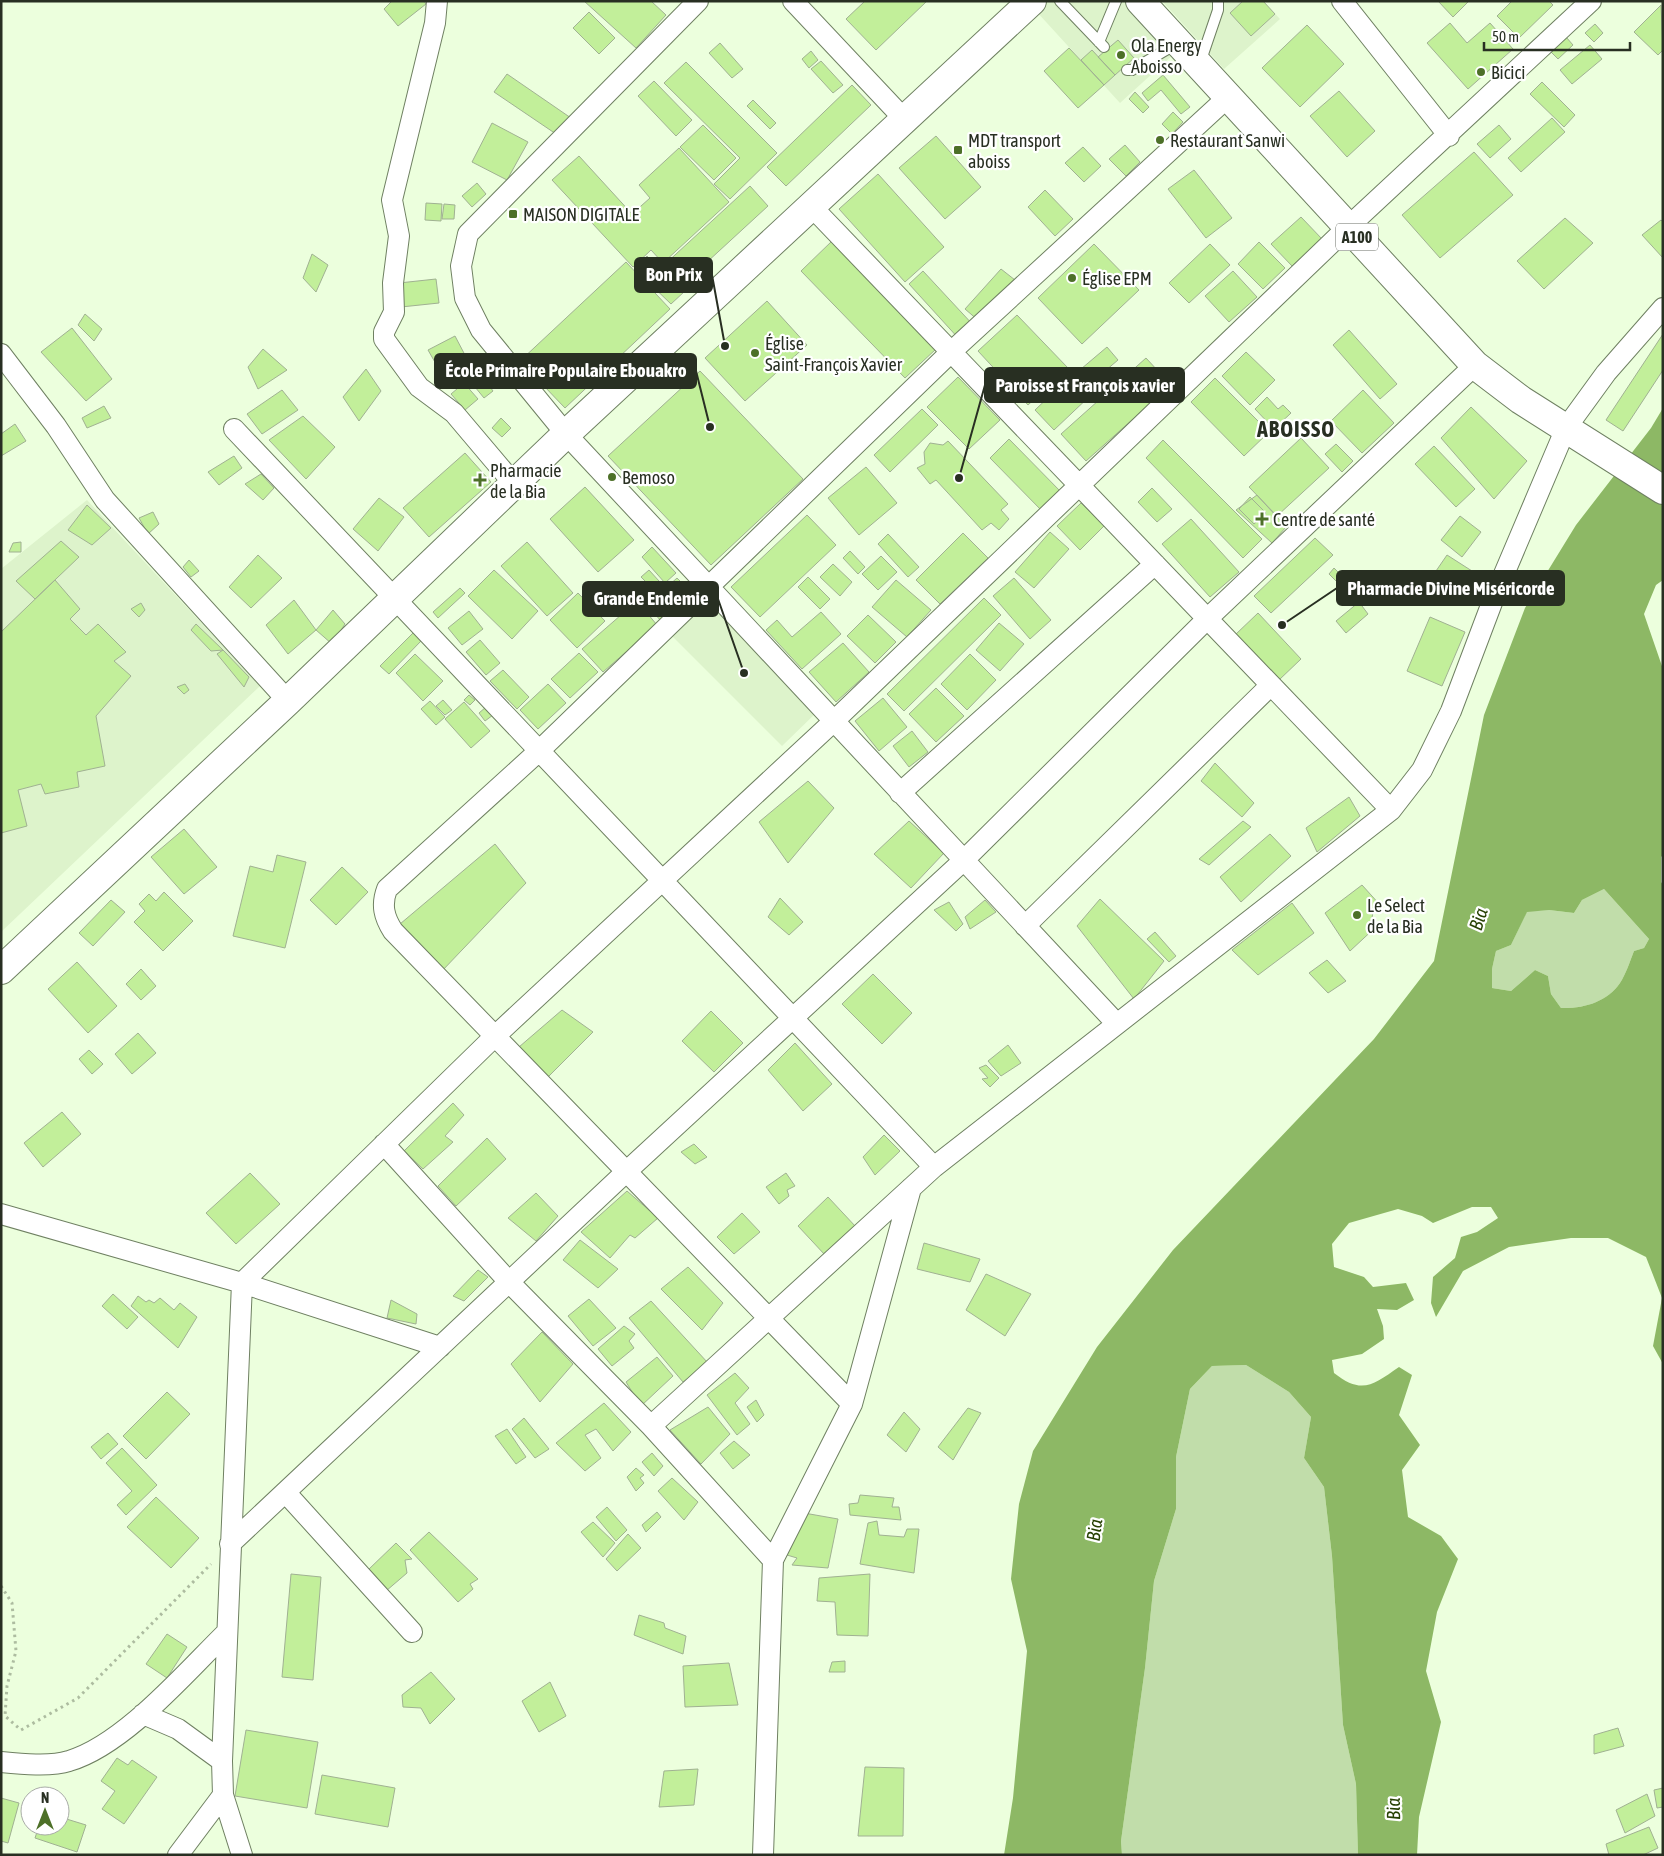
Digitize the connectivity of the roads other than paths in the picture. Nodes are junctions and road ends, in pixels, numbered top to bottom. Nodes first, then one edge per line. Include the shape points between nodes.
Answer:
1 (437, 1) edge
2 (698, 1) edge
3 (793, 1) edge
4 (1060, 1) edge
5 (1116, 1) edge
6 (1140, 1) edge
7 (1218, 1) edge
8 (1342, 1) edge
9 (1591, 1) edge
10 (1029, 2) edge
11 (1178, 43) junction
12 (1199, 66) junction
13 (1127, 70) dead end
14 (1228, 96) junction
15 (905, 120) junction
16 (1449, 136) junction
17 (812, 207) junction
18 (1348, 227) junction
19 (1663, 308) edge
20 (951, 352) junction
21 (1, 354) edge
22 (1475, 365) junction
23 (1566, 428) junction
24 (234, 429) dead end
25 (566, 434) junction
26 (514, 484) junction
27 (1079, 485) junction
28 (1663, 490) edge
29 (1155, 564) junction
30 (710, 588) junction
31 (395, 598) junction
32 (1207, 618) junction
33 (1271, 685) junction
34 (288, 702) junction
35 (834, 721) junction
36 (540, 751) junction
37 (900, 793) junction
38 (1391, 810) junction
39 (963, 861) junction
40 (663, 881) junction
41 (1025, 926) junction
42 (1, 970) edge
43 (793, 1020) junction
44 (1117, 1024) junction
45 (494, 1037) junction
46 (384, 1144) junction
47 (934, 1167) junction
48 (627, 1171) junction
49 (911, 1188) junction
50 (1, 1214) edge
51 (242, 1284) junction
52 (510, 1284) junction
53 (769, 1318) junction
54 (440, 1347) junction
55 (852, 1404) junction
56 (651, 1426) junction
57 (286, 1493) junction
58 (230, 1544) junction
59 (773, 1560) junction
60 (227, 1632) junction
61 (412, 1632) dead end
62 (144, 1714) junction
63 (222, 1761) junction
64 (1, 1762) edge
65 (223, 1795) junction
66 (178, 1855) edge
67 (242, 1855) edge
68 (763, 1855) edge

1 - 26 street via 435,23 392,200 399,236 393,283 394,312 384,339 419,387 454,413
2 - 25 street via 468,234 461,266 465,298 481,330
3 - 15 street
4 - 5 lane via 1102,44
6 - 11 main road, A100
7 - 12 lane via 1218,10
8 - 16 street
9 - 16 street
10 - 15 main road
11 - 12 main road, A100
11 - 13 lane
12 - 14 main road, A100
14 - 18 main road, A100
14 - 20 street
15 - 17 main road
16 - 18 street
17 - 20 street
17 - 25 main road
18 - 22 main road, A100
18 - 27 street
19 - 23 street via 1606,373
20 - 27 street
20 - 30 street
21 - 34 street via 56,426 105,500
22 - 23 main road, A100 via 1521,400
22 - 32 street
23 - 28 main road, A100
23 - 38 street via 1493,600 1451,712 1422,770
24 - 31 street
25 - 26 main road
25 - 30 street
26 - 31 main road
27 - 29 street
27 - 35 street
29 - 32 street
29 - 37 street
30 - 35 street
30 - 36 street
31 - 34 main road
31 - 36 street
32 - 33 street
32 - 39 street
33 - 38 street
33 - 41 street
34 - 42 main road
35 - 37 street
35 - 40 street
36 - 40 street
36 - 45 street via 387,889 383,898 384,912 393,931
37 - 39 street
38 - 44 street
39 - 41 street
39 - 43 street
40 - 43 street
40 - 45 street
41 - 44 street
43 - 47 street
43 - 48 street
44 - 47 street
45 - 46 street
45 - 48 street
46 - 51 street
46 - 52 street
47 - 49 street
48 - 52 street
48 - 53 street
49 - 53 street
49 - 55 street
50 - 51 street
51 - 54 street
51 - 58 street
52 - 54 street
52 - 56 street
53 - 55 street
53 - 56 street
54 - 57 street
55 - 59 street
56 - 59 street
57 - 58 street
57 - 61 street
58 - 60 street
59 - 68 street
60 - 62 street
60 - 63 street
62 - 63 street via 178,1729
62 - 64 street via 102,1746 69,1762
63 - 65 street
65 - 66 street
65 - 67 street

